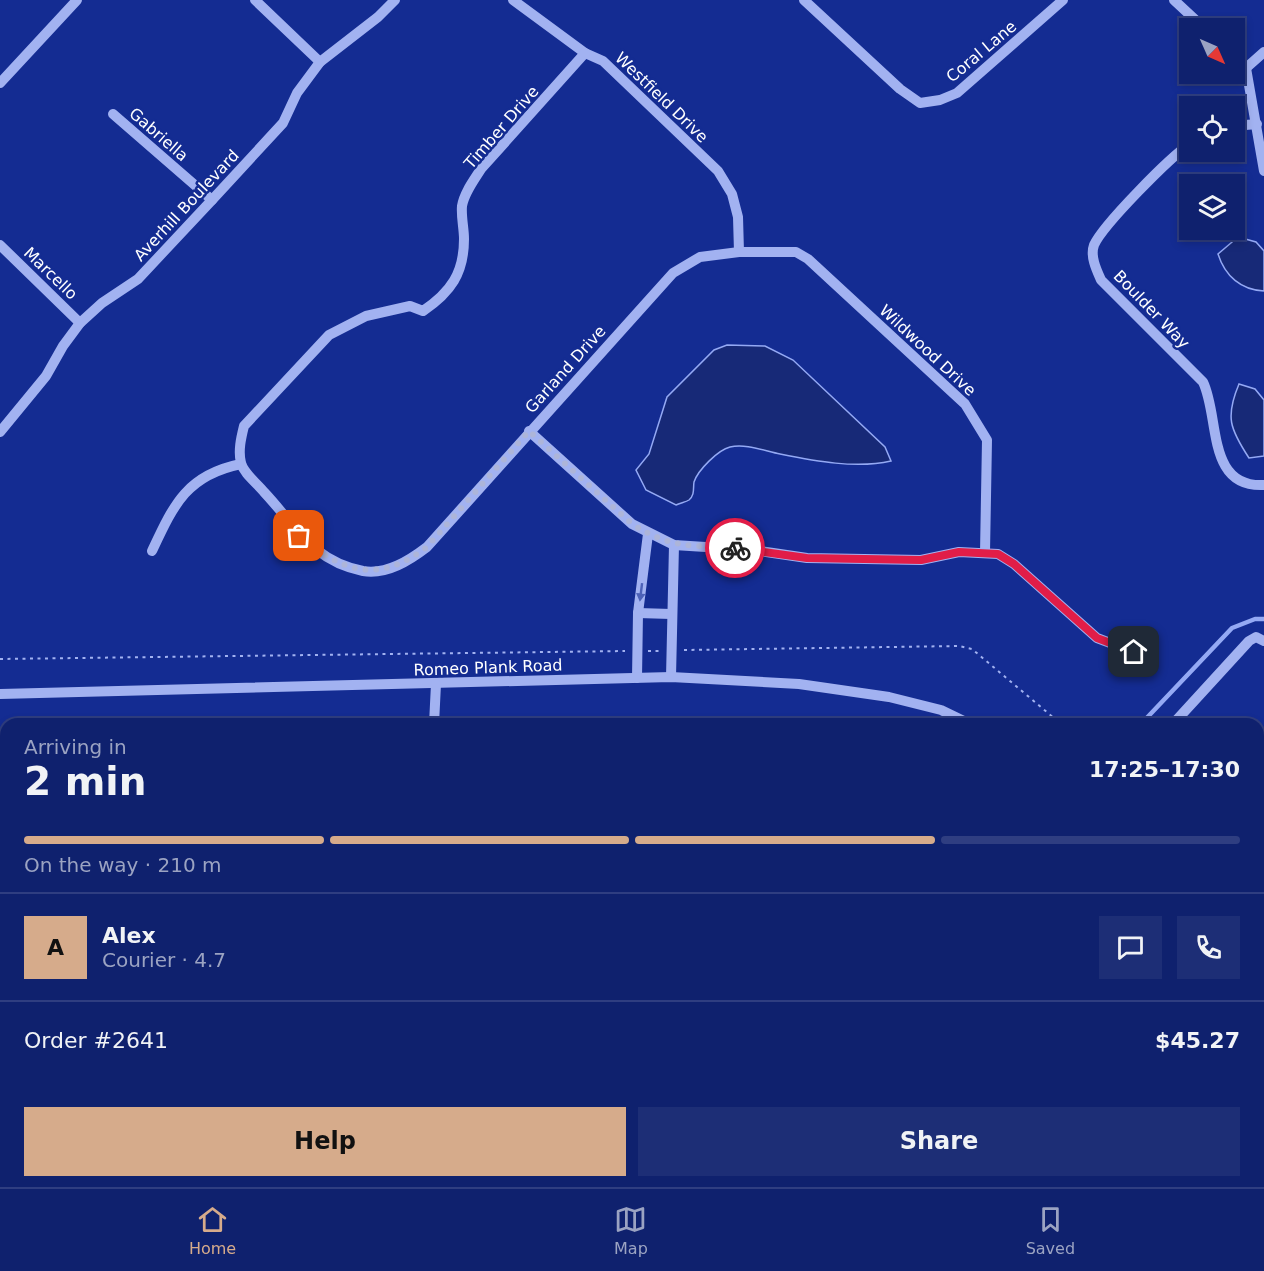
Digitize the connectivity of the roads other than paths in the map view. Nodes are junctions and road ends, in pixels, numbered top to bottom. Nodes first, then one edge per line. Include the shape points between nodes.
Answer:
1 (77, 0) edge
2 (255, 0) edge
3 (394, 0) edge
4 (513, 0) edge
5 (804, 0) edge
6 (1063, 0) edge
7 (1174, 0) edge
8 (1193, 18) edge
9 (1264, 52) edge
10 (585, 53) junction
11 (320, 62) junction
12 (1246, 68) joint
13 (0, 83) edge
14 (113, 114) dead end
15 (1257, 124) junction
16 (1245, 125) edge
17 (1179, 154) edge
18 (1264, 171) edge
19 (212, 200) junction
20 (0, 245) edge
21 (739, 252) junction
22 (80, 323) junction
23 (529, 431) junction
24 (0, 432) edge
25 (241, 464) junction
26 (1264, 484) edge
27 (648, 534) junction
28 (674, 545) junction
29 (152, 551) dead end
30 (985, 553) junction
31 (638, 613) junction
32 (671, 614) junction
33 (1264, 641) edge
34 (1134, 652) dead end
35 (671, 677) junction
36 (637, 678) junction
37 (436, 684) junction
38 (0, 694) edge
39 (434, 718) edge
40 (958, 718) edge
41 (1179, 718) edge

1 - 13 street
2 - 11 street
3 - 11 street, Averhill Boulevard
4 - 10 street, Westfield Drive
5 - 6 street, Coral Lane via 920,103 957,93
7 - 8 street
9 - 12 street
10 - 21 street, Westfield Drive via 603,61 718,171 732,194 738,217
10 - 25 street, Timber Drive via 469,187 462,205 462,266 454,284 423,311 410,306 366,316 329,335 244,426
11 - 19 street, Averhill Boulevard via 297,93 283,123
12 - 15 street
14 - 19 street, Gabriella
15 - 16 street
15 - 18 street
17 - 26 street, Boulder Way via 1108,225 1094,246 1094,265 1101,280 1203,382 1224,466 1245,483
19 - 22 street, Averhill Boulevard via 138,279
20 - 22 street, Marcello
21 - 23 street, Garland Drive via 699,257 673,273
21 - 30 street, Wildwood Drive via 795,252 808,259 965,404 987,440
22 - 24 street, Averhill Boulevard via 46,376
23 - 25 street, Garland Drive via 427,547 406,563 365,571 318,551 299,536
23 - 27 street
25 - 29 street via 217,469 198,479 172,507
27 - 28 street
27 -> 31 street
28 - 30 street via 807,558 921,560 959,552
28 - 32 street
30 - 34 street via 998,554 1014,564 1097,638
31 - 32 street
31 - 36 street
32 - 35 street
33 - 41 street via 1250,641
35 - 36 street, Romeo Plank Road
35 - 40 street, Romeo Plank Road via 799,684 890,697
36 - 37 street, Romeo Plank Road
37 - 38 street, Romeo Plank Road
37 - 39 street

